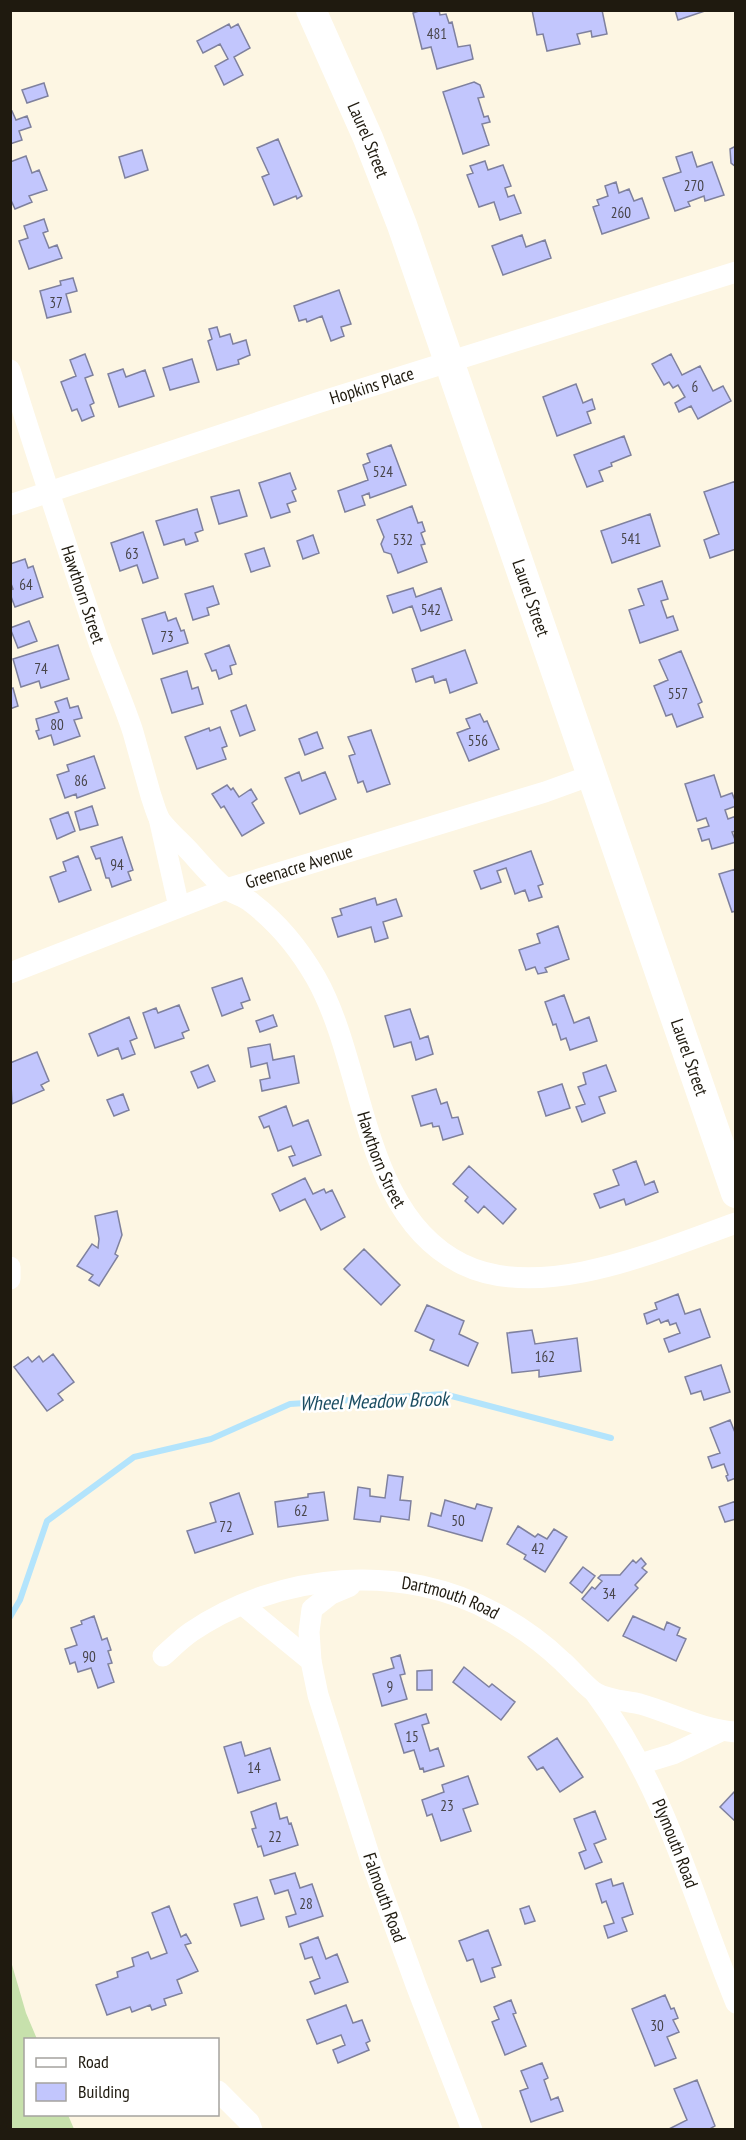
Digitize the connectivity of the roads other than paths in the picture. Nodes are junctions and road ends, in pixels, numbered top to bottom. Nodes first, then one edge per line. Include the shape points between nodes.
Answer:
1 (311, 10) edge
2 (735, 272) edge
3 (449, 361) junction
4 (10, 370) edge
5 (48, 492) junction
6 (10, 505) edge
7 (592, 775) junction
8 (158, 818) junction
9 (226, 890) junction
10 (179, 907) junction
11 (10, 973) edge
12 (735, 1193) edge
13 (735, 1223) edge
14 (10, 1267) edge
15 (10, 1279) edge
16 (372, 1581) junction
17 (243, 1605) junction
18 (163, 1656) dead end
19 (311, 1661) junction
20 (595, 1693) junction
21 (728, 1731) edge
22 (640, 1764) junction
23 (735, 2003) edge
24 (219, 2092) edge
25 (252, 2130) edge
26 (472, 2130) edge

1 - 3 street, Laurel Street via 368,138
2 - 3 street, Hopkins Place
3 - 5 street, Hopkins Place
3 - 7 street, Laurel Street
4 - 5 street, Hawthorn Street
5 - 6 street, Hopkins Place
5 - 8 street, Hawthorn Street
7 - 9 street, Greenacre Avenue
7 - 12 street, Laurel Street
8 - 9 street, Hawthorn Street
8 - 10 street, Hawthorn Street
9 - 10 street, Greenacre Avenue
9 - 13 street, Hawthorn Street via 247,899 276,924 315,976 340,1036 392,1189 411,1221 450,1257 479,1270 508,1276 565,1276 633,1260
10 - 11 street, Greenacre Avenue
14 - 15 street
16 - 17 street, Dartmouth Road via 303,1585
16 - 19 street, Falmouth Road via 338,1590 312,1609
16 - 20 street, Dartmouth Road via 442,1590 489,1610 545,1647
17 - 18 street, Dartmouth Road via 189,1633
17 - 19 street
19 - 26 street, Falmouth Road via 318,1695 371,1861
20 - 21 street, Dartmouth Road
20 - 22 street, Plymouth Road
21 - 22 street, Dartmouth Road
22 - 23 street, Plymouth Road via 663,1811
24 - 25 street

